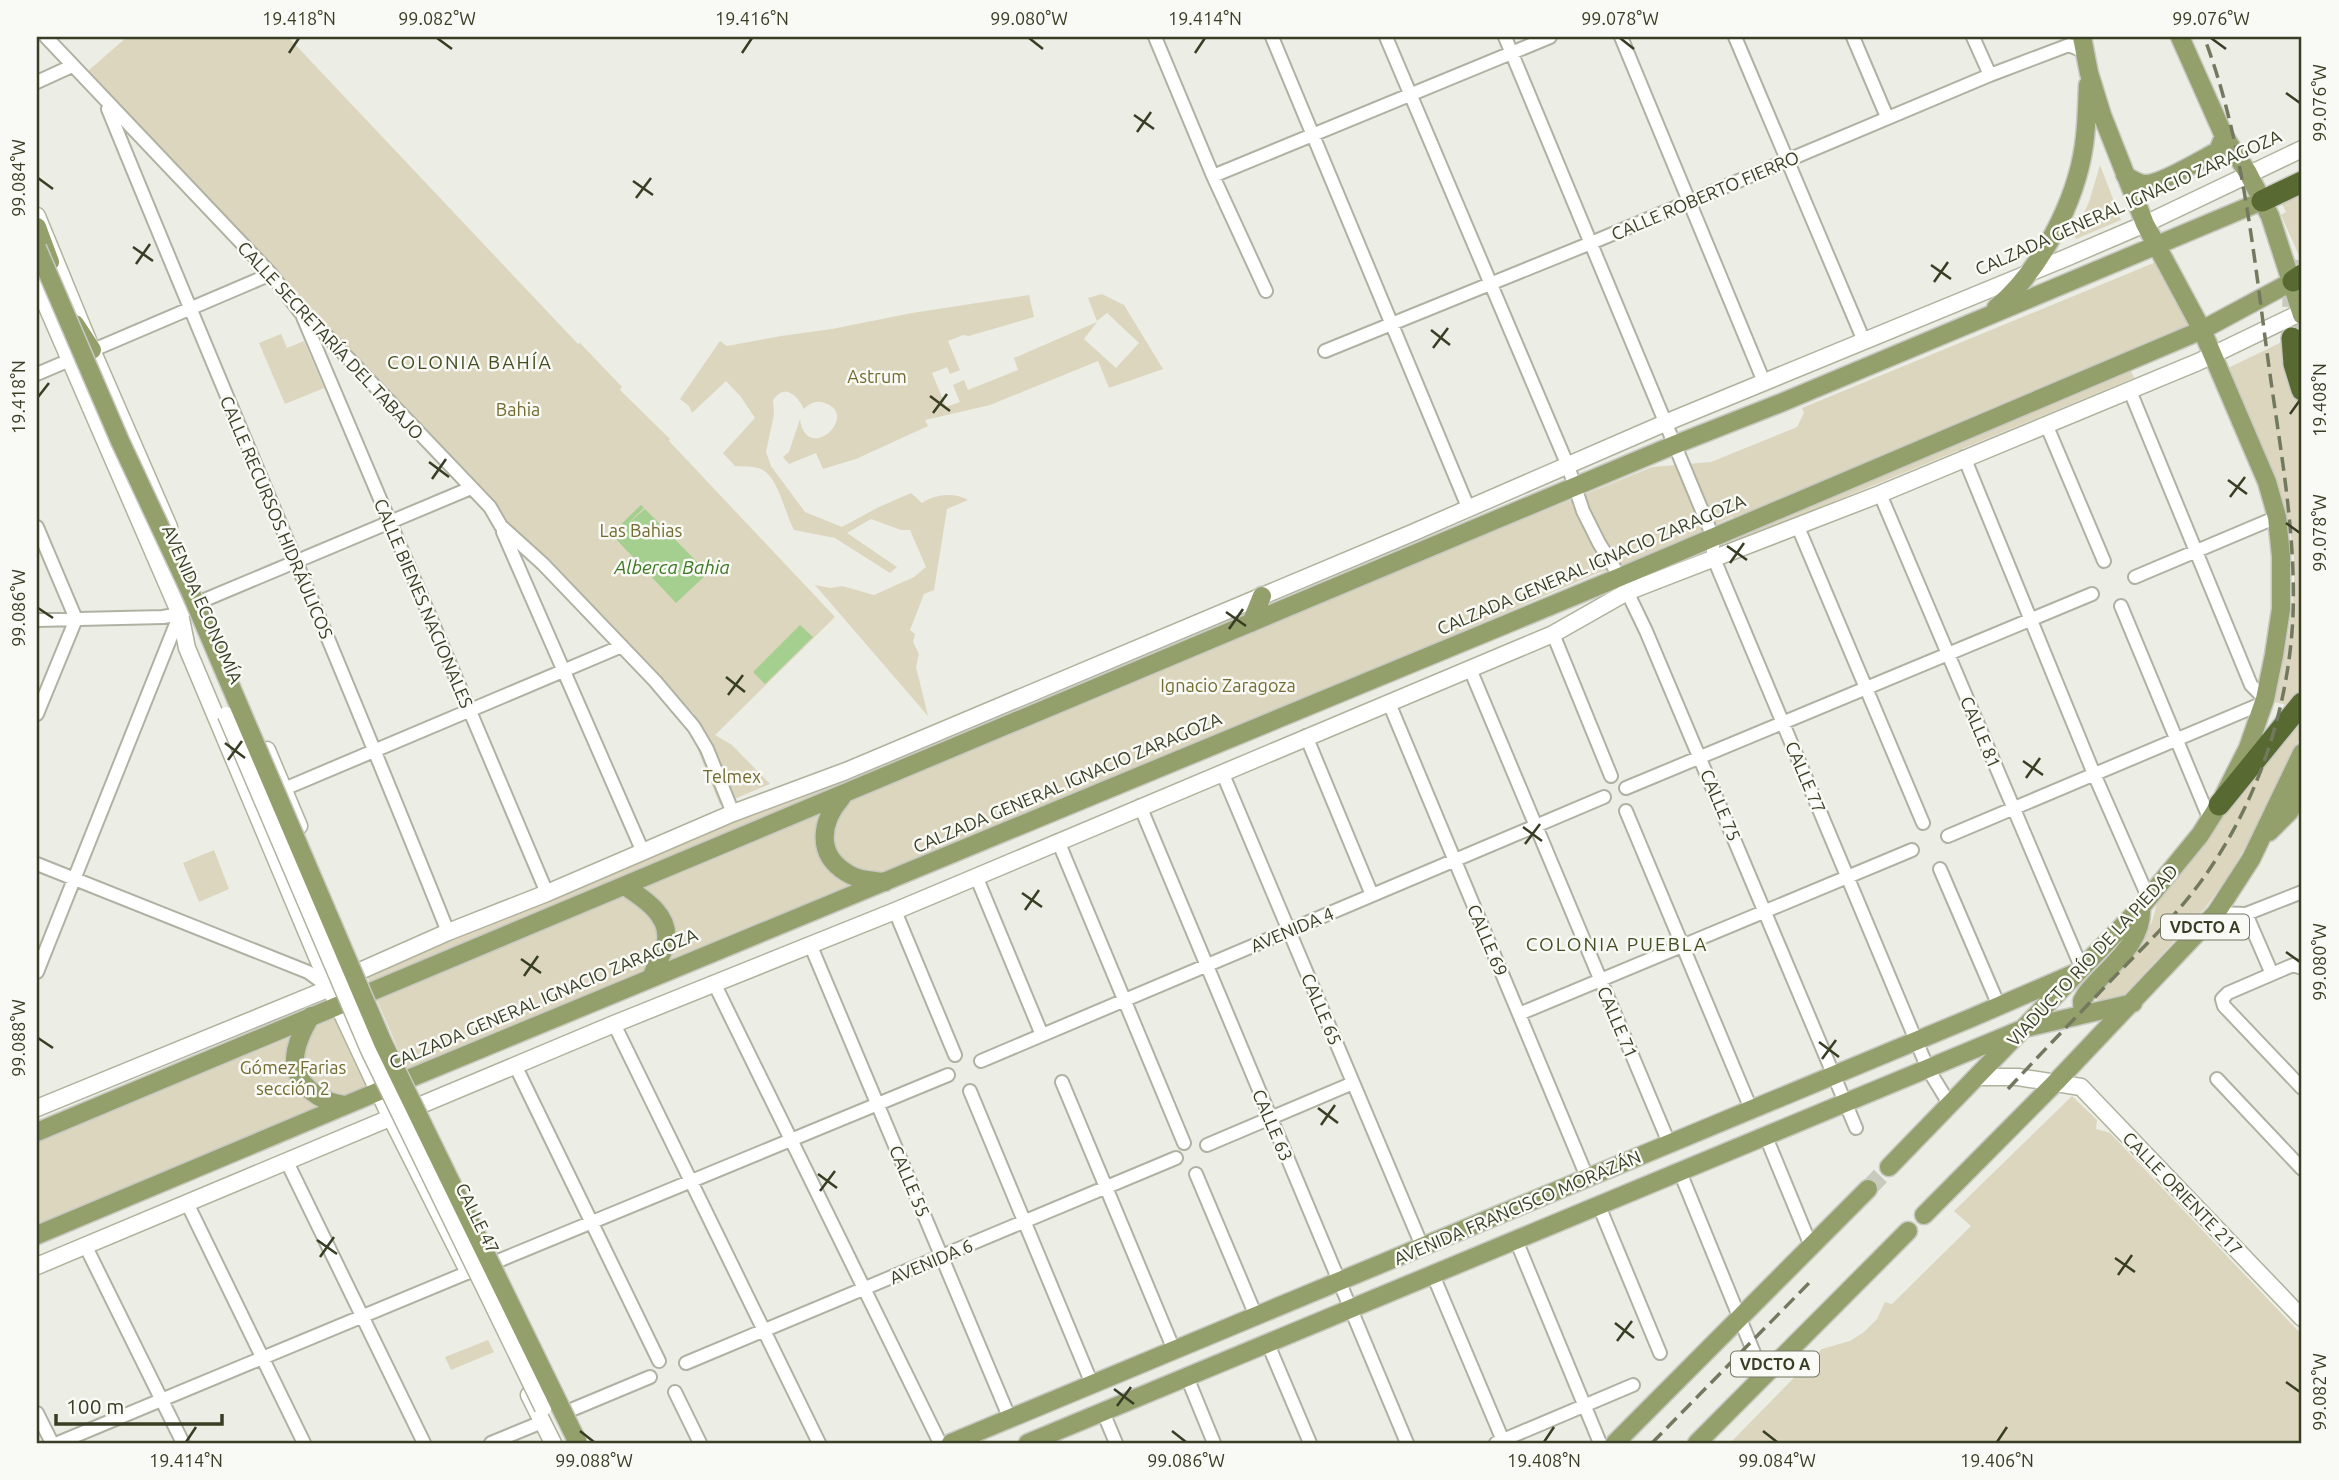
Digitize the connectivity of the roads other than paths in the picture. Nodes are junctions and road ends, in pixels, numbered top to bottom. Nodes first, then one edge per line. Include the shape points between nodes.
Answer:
1 (46, 37) edge
2 (1155, 37) edge
3 (1272, 37) edge
4 (1386, 37) edge
5 (1505, 37) edge
6 (1550, 37) edge
7 (1621, 37) edge
8 (1735, 37) edge
9 (1853, 37) edge
10 (1973, 37) edge
11 (2180, 37) edge
12 (2083, 45) edge
13 (1511, 53) junction
14 (72, 66) junction
15 (2088, 73) junction
16 (1990, 75) junction
17 (37, 82) edge
18 (1410, 94) junction
19 (105, 102) junction
20 (1887, 117) junction
21 (1313, 136) junction
22 (2224, 136) junction
23 (2302, 149) edge
24 (1786, 160) junction
25 (2248, 173) junction
26 (2125, 175) junction
27 (1213, 176) junction
28 (2302, 182) edge
29 (1689, 201) junction
30 (2262, 201) junction
31 (37, 216) edge
32 (2145, 224) junction
33 (37, 227) edge
34 (1591, 243) junction
35 (2155, 245) junction
36 (37, 248) edge
37 (271, 274) junction
38 (2028, 274) junction
39 (2297, 278) edge
40 (37, 284) edge
41 (1490, 284) junction
42 (1266, 291) dead end
43 (190, 310) junction
44 (300, 312) junction
45 (2302, 313) edge
46 (1985, 317) junction
47 (1392, 323) junction
48 (2202, 330) junction
49 (2292, 338) tunnel mouth
50 (1864, 341) junction
51 (92, 350) junction
52 (1325, 351) dead end
53 (2213, 355) junction
54 (69, 360) junction
55 (37, 374) edge
56 (1764, 382) junction
57 (2302, 390) edge
58 (2130, 391) junction
59 (1665, 423) junction
60 (2046, 424) junction
61 (1674, 445) junction
62 (1964, 457) junction
63 (1568, 466) junction
64 (1575, 487) junction
65 (471, 488) junction
66 (1880, 494) junction
67 (1468, 507) junction
68 (2277, 517) junction
69 (390, 523) junction
70 (501, 526) junction
71 (37, 527) edge
72 (1798, 527) junction
73 (1713, 537) junction
74 (2196, 552) junction
75 (1713, 557) junction
76 (2104, 561) dead end
77 (295, 562) junction
78 (2135, 577) dead end
79 (1623, 584) junction
80 (2092, 594) dead end
81 (1264, 596) junction
82 (202, 601) junction
83 (2122, 606) dead end
84 (1284, 609) junction
85 (180, 614) junction
86 (76, 619) junction
87 (2031, 619) junction
88 (37, 620) edge
89 (1251, 623) junction
90 (1553, 634) junction
91 (622, 646) junction
92 (1948, 654) junction
93 (1470, 669) junction
94 (565, 670) junction
95 (1866, 688) junction
96 (2264, 701) junction
97 (1389, 702) junction
98 (2302, 703) edge
99 (469, 710) junction
100 (37, 714) edge
101 (1783, 723) junction
102 (1306, 736) junction
103 (2177, 740) junction
104 (376, 750) junction
105 (2302, 753) edge
106 (1701, 757) junction
107 (1222, 772) junction
108 (2094, 774) junction
109 (1611, 776) dead end
110 (2302, 787) edge
111 (1626, 788) dead end
112 (284, 789) junction
113 (844, 794) junction
114 (1604, 797) dead end
115 (1140, 806) junction
116 (2014, 808) junction
117 (1626, 811) dead end
118 (2214, 812) junction
119 (733, 813) junction
120 (1923, 823) dead end
121 (1536, 826) junction
122 (1948, 835) dead end
123 (2261, 839) junction
124 (1058, 841) junction
125 (1912, 850) dead end
126 (643, 852) junction
127 (1455, 860) junction
128 (37, 864) edge
129 (1940, 869) dead end
130 (976, 876) junction
131 (1848, 877) junction
132 (75, 879) junction
133 (885, 882) junction
134 (625, 886) junction
135 (2302, 892) edge
136 (547, 893) junction
137 (1372, 895) junction
138 (2145, 903) junction
139 (895, 911) junction
140 (1766, 911) junction
141 (2217, 913) junction
142 (2246, 914) junction
143 (341, 928) junction
144 (1289, 930) junction
145 (448, 932) junction
146 (310, 943) junction
147 (810, 944) junction
148 (1683, 946) junction
149 (1207, 965) junction
150 (2302, 968) edge
151 (2082, 969) junction
152 (360, 971) junction
153 (37, 972) edge
154 (2272, 974) junction
155 (651, 978) junction
156 (1601, 980) junction
157 (713, 984) junction
158 (369, 994) junction
159 (334, 997) junction
160 (1124, 1000) junction
161 (2133, 1003) junction
162 (1999, 1006) junction
163 (2083, 1013) junction
164 (1519, 1014) junction
165 (310, 1016) junction
166 (614, 1024) junction
167 (2025, 1028) junction
168 (1042, 1035) junction
169 (1917, 1040) junction
170 (955, 1055) dead end
171 (981, 1061) dead end
172 (515, 1065) junction
173 (1928, 1069) junction
174 (1834, 1074) junction
175 (948, 1075) dead end
176 (1978, 1077) junction
177 (408, 1079) junction
178 (2217, 1079) dead end
179 (1062, 1082) dead end
180 (2056, 1082) junction
181 (1353, 1083) junction
182 (2302, 1088) edge
183 (379, 1091) junction
184 (970, 1091) dead end
185 (1846, 1103) junction
186 (421, 1104) junction
187 (877, 1104) junction
188 (344, 1105) junction
189 (1950, 1105) junction
190 (37, 1108) edge
191 (1751, 1109) junction
192 (391, 1118) junction
193 (1271, 1118) junction
194 (1856, 1128) dead end
195 (37, 1132) edge
196 (1766, 1137) junction
197 (791, 1140) junction
198 (1184, 1143) dead end
199 (1669, 1143) junction
200 (1207, 1145) dead end
201 (442, 1146) junction
202 (1176, 1158) dead end
203 (413, 1161) junction
204 (287, 1162) junction
205 (1889, 1167) tunnel mouth
206 (2302, 1169) edge
207 (1680, 1172) junction
208 (1196, 1174) dead end
209 (1587, 1178) junction
210 (691, 1181) junction
211 (1106, 1188) junction
212 (1868, 1188) tunnel mouth
213 (187, 1203) junction
214 (1599, 1206) junction
215 (1924, 1214) dead end
216 (592, 1222) junction
217 (1024, 1222) junction
218 (1908, 1231) dead end
219 (37, 1235) edge
220 (1516, 1240) junction
221 (85, 1245) junction
222 (1422, 1246) junction
223 (1811, 1246) junction
224 (941, 1256) junction
225 (498, 1261) junction
226 (37, 1266) edge
227 (469, 1272) junction
228 (1433, 1275) junction
229 (1339, 1281) junction
230 (864, 1288) junction
231 (1350, 1309) junction
232 (1256, 1316) junction
233 (362, 1317) junction
234 (1740, 1317) junction
235 (2302, 1318) edge
236 (764, 1330) junction
237 (1268, 1344) junction
238 (1174, 1350) junction
239 (1660, 1353) dead end
240 (262, 1358) junction
241 (660, 1361) dead end
242 (686, 1363) dead end
243 (1763, 1375) junction
244 (650, 1377) dead end
245 (1187, 1377) junction
246 (1092, 1384) junction
247 (1633, 1385) dead end
248 (675, 1392) dead end
249 (162, 1400) junction
250 (1584, 1406) junction
251 (571, 1410) junction
252 (1103, 1412) junction
253 (37, 1413) edge
254 (542, 1415) junction
255 (1010, 1419) junction
256 (1501, 1442) edge
257 (52, 1443) edge
258 (58, 1443) edge
259 (183, 1443) edge
260 (304, 1443) edge
261 (424, 1443) edge
262 (491, 1443) edge
263 (553, 1443) edge
264 (578, 1443) edge
265 (587, 1443) edge
266 (700, 1443) edge
267 (820, 1443) edge
268 (940, 1443) edge
269 (951, 1443) edge
270 (1028, 1443) edge
271 (1116, 1443) edge
272 (1214, 1443) edge
273 (1310, 1443) edge
274 (1407, 1443) edge
275 (1600, 1443) edge
276 (1615, 1443) edge
277 (1697, 1443) edge

1 - 14 street, CALLE SECRETARÍA DEL TABAJO
2 - 27 street
3 - 21 street
4 - 18 street, CALLE 75
5 - 13 street, CALLE 77
6 - 13 street
7 - 29 street
8 - 24 street
9 - 20 street
10 - 16 street
11 - 22 main road
12 - 15 main road
12 - 16 street, CALLE ROBERTO FIERRO via 2069,45
13 - 18 street
13 - 34 street, CALLE 77
14 - 17 street
14 - 19 street, CALLE SECRETARÍA DEL TABAJO
15 - 26 main road, VIADUCTO RÍO DE LA PIEDAD
15 - 38 main road via 2084,147 2072,191
16 - 20 street, CALLE ROBERTO FIERRO
18 - 21 street
18 - 41 street, CALLE 75
19 - 37 street, CALLE SECRETARÍA DEL TABAJO
19 - 43 street, CALLE RECURSOS HIDRÁULICOS
20 - 24 street, CALLE ROBERTO FIERRO
21 - 27 street
21 - 47 street
22 - 25 main road
22 - 26 main road via 2218,151 2159,180 2137,183
23 - 25 main road, CALZADA GENERAL IGNACIO ZARAGOZA
24 - 29 street, CALLE ROBERTO FIERRO
24 - 50 street
25 - 30 main road
25 - 32 main road, CALZADA GENERAL IGNACIO ZARAGOZA
26 - 32 main road, VIADUCTO RÍO DE LA PIEDAD
27 - 42 street
28 - 30 highway, CALZADA GENERAL IGNACIO ZARAGOZA
29 - 34 street, CALLE ROBERTO FIERRO
29 - 56 street
30 - 35 main road, CALZADA GENERAL IGNACIO ZARAGOZA
30 - 39 main road
31 - 51 main road, AVENIDA ECONOMÍA
32 - 35 main road, VIADUCTO RÍO DE LA PIEDAD
32 - 38 main road, CALZADA GENERAL IGNACIO ZARAGOZA
33 - 51 main road via 70,316
34 - 41 street, CALLE ROBERTO FIERRO
34 - 59 street, CALLE 77
35 - 46 main road, CALZADA GENERAL IGNACIO ZARAGOZA
35 - 48 main road, VIADUCTO RÍO DE LA PIEDAD
36 - 264 main road, bridge via 383,1043
37 - 43 street
37 - 44 street, CALLE SECRETARÍA DEL TABAJO
38 - 46 main road
38 - 50 main road, CALZADA GENERAL IGNACIO ZARAGOZA
39 - 45 main road
39 - 48 main road, CALZADA GENERAL IGNACIO ZARAGOZA
40 - 54 main road, AVENIDA ECONOMÍA
41 - 47 street, CALLE ROBERTO FIERRO
41 - 63 street, CALLE 75
43 - 51 street
43 - 77 street, CALLE RECURSOS HIDRÁULICOS
44 - 65 street, CALLE SECRETARÍA DEL TABAJO
44 - 69 street, CALLE BIENES NACIONALES
45 - 53 main road, CALZADA GENERAL IGNACIO ZARAGOZA
46 - 61 main road, CALZADA GENERAL IGNACIO ZARAGOZA
47 - 52 street, CALLE ROBERTO FIERRO
47 - 67 street
48 - 53 main road, VIADUCTO RÍO DE LA PIEDAD
48 - 73 main road, CALZADA GENERAL IGNACIO ZARAGOZA
49 - 57 highway
50 - 56 main road, CALZADA GENERAL IGNACIO ZARAGOZA
51 - 54 street
51 - 82 main road, AVENIDA ECONOMÍA
53 - 58 main road, CALZADA GENERAL IGNACIO ZARAGOZA
53 - 68 main road, VIADUCTO RÍO DE LA PIEDAD / VDCTO A via 2258,458
54 - 55 street
54 - 85 main road, AVENIDA ECONOMÍA
56 - 59 main road, CALZADA GENERAL IGNACIO ZARAGOZA
58 - 60 main road, CALZADA GENERAL IGNACIO ZARAGOZA
58 - 74 street
59 - 61 street, CALLE 77
59 - 63 main road, CALZADA GENERAL IGNACIO ZARAGOZA
60 - 62 main road, CALZADA GENERAL IGNACIO ZARAGOZA
60 - 76 street
61 - 64 main road, CALZADA GENERAL IGNACIO ZARAGOZA
61 - 73 street, CALLE 77
62 - 66 main road, CALZADA GENERAL IGNACIO ZARAGOZA
62 - 87 street
63 - 64 street, CALLE 75
63 - 67 main road, CALZADA GENERAL IGNACIO ZARAGOZA
64 - 79 street, CALLE 75
64 - 84 main road, CALZADA GENERAL IGNACIO ZARAGOZA
65 - 69 street
65 - 70 street, CALLE SECRETARÍA DEL TABAJO
66 - 72 main road, CALZADA GENERAL IGNACIO ZARAGOZA
66 - 92 street, CALLE 81
67 - 81 main road, CALZADA GENERAL IGNACIO ZARAGOZA
68 - 74 street
68 - 96 main road, VIADUCTO RÍO DE LA PIEDAD / VDCTO A via 2281,609
69 - 77 street
69 - 99 street, CALLE BIENES NACIONALES
70 - 91 street, CALLE SECRETARÍA DEL TABAJO
70 - 94 street
71 - 86 street
72 - 75 main road, CALZADA GENERAL IGNACIO ZARAGOZA
72 - 95 street
73 - 75 street, CALLE 77
73 - 79 main road, CALZADA GENERAL IGNACIO ZARAGOZA
74 - 78 street
74 - 96 street via 2251,685
75 - 79 main road, CALZADA GENERAL IGNACIO ZARAGOZA
75 - 101 street, CALLE 77
77 - 82 street
77 - 104 street, CALLE RECURSOS HIDRÁULICOS
79 - 90 main road, CALZADA GENERAL IGNACIO ZARAGOZA
79 - 106 street, CALLE 75
79 - 133 main road, CALZADA GENERAL IGNACIO ZARAGOZA
80 - 87 street
81 - 84 main road
81 - 89 main road
81 - 119 main road, CALZADA GENERAL IGNACIO ZARAGOZA via 854,768
82 - 85 street
82 - 112 main road, AVENIDA ECONOMÍA
83 - 103 street
84 - 89 main road, CALZADA GENERAL IGNACIO ZARAGOZA
85 - 86 street
85 - 132 street
85 - 146 main road, AVENIDA ECONOMÍA via 187,648
85 - 254 main road, bridge via 369,1050
86 - 88 street
86 - 100 street
87 - 92 street
87 - 108 street
89 - 113 main road, CALZADA GENERAL IGNACIO ZARAGOZA
90 - 93 main road, CALZADA GENERAL IGNACIO ZARAGOZA
90 - 109 street
91 - 94 street
91 - 119 street, CALLE SECRETARÍA DEL TABAJO via 694,727
92 - 95 street
92 - 116 street, CALLE 81
93 - 97 main road, CALZADA GENERAL IGNACIO ZARAGOZA
93 - 121 street, CALLE 71
94 - 99 street
94 - 126 street
95 - 101 street
95 - 120 street
96 - 103 street
96 - 118 main road, VIADUCTO RÍO DE LA PIEDAD / VDCTO A via 2248,748
97 - 102 main road, CALZADA GENERAL IGNACIO ZARAGOZA
97 - 127 street, CALLE 69
98 - 118 highway
99 - 104 street
99 - 136 street, CALLE BIENES NACIONALES
101 - 106 street
101 - 131 street, CALLE 77
102 - 107 main road, CALZADA GENERAL IGNACIO ZARAGOZA
102 - 137 street
103 - 108 street
103 - 118 street
104 - 112 street
104 - 145 street, CALLE RECURSOS HIDRÁULICOS
105 - 123 main road, VDCTO A
106 - 111 street
106 - 140 street, CALLE 75
107 - 115 main road, CALZADA GENERAL IGNACIO ZARAGOZA
107 - 144 street, CALLE 65
108 - 116 street
108 - 138 street
110 - 123 main road via 2288,812
112 - 143 main road, AVENIDA ECONOMÍA
113 - 133 main road via 825,822 830,858 849,875
113 - 134 main road, CALZADA GENERAL IGNACIO ZARAGOZA
114 - 121 street, AVENIDA 4
115 - 124 main road, CALZADA GENERAL IGNACIO ZARAGOZA
115 - 149 street, CALLE 63
116 - 122 street
116 - 151 street, CALLE 81
117 - 148 street
118 - 138 main road, VIADUCTO RÍO DE LA PIEDAD / VDCTO A
119 - 126 main road, CALZADA GENERAL IGNACIO ZARAGOZA
121 - 127 street, AVENIDA 4
121 - 156 street, CALLE 71
123 - 141 main road, VDCTO A
124 - 130 main road, CALZADA GENERAL IGNACIO ZARAGOZA
124 - 160 street
125 - 131 street
126 - 136 main road, CALZADA GENERAL IGNACIO ZARAGOZA
127 - 137 street, AVENIDA 4
127 - 164 street, CALLE 69
128 - 132 street
129 - 162 street
130 - 139 main road, CALZADA GENERAL IGNACIO ZARAGOZA
130 - 168 street
131 - 140 street
131 - 169 street, CALLE 77
132 - 153 street
132 - 159 street via 308,972
133 - 155 main road, CALZADA GENERAL IGNACIO ZARAGOZA
134 - 155 main road via 662,919 666,940
134 - 158 main road, CALZADA GENERAL IGNACIO ZARAGOZA
135 - 142 street
136 - 145 main road, CALZADA GENERAL IGNACIO ZARAGOZA
137 - 144 street, AVENIDA 4
138 - 151 main road, VIADUCTO RÍO DE LA PIEDAD / VDCTO A
138 - 163 main road via 2139,931 2086,994
139 - 147 main road, CALZADA GENERAL IGNACIO ZARAGOZA
139 - 170 street
140 - 148 street
140 - 174 street, CALLE 75
141 - 142 street
141 - 161 main road, VDCTO A
142 - 154 street
143 - 146 main road via 329,946
143 - 152 main road, AVENIDA ECONOMÍA
144 - 149 street, AVENIDA 4
144 - 181 street, CALLE 65
145 - 152 main road, CALZADA GENERAL IGNACIO ZARAGOZA
146 - 159 main road, AVENIDA ECONOMÍA
147 - 157 main road, CALZADA GENERAL IGNACIO ZARAGOZA
147 - 187 street, CALLE 55
148 - 156 street
148 - 191 street
149 - 160 street, AVENIDA 4
149 - 193 street, CALLE 63
150 - 154 street via 2293,965
151 - 162 main road, AVENIDA FRANCISCO MORAZÁN
151 - 167 main road, VIADUCTO RÍO DE LA PIEDAD / VDCTO A
152 - 158 main road, AVENIDA ECONOMÍA
152 - 159 main road, CALZADA GENERAL IGNACIO ZARAGOZA
154 - 182 street via 2228,993 2222,1002
155 - 177 main road, CALZADA GENERAL IGNACIO ZARAGOZA
156 - 164 street
156 - 199 street, CALLE 71
157 - 166 main road, CALZADA GENERAL IGNACIO ZARAGOZA
157 - 197 street
158 - 159 main road, CALZADA GENERAL IGNACIO ZARAGOZA
158 - 177 main road, CALLE 47
159 - 165 main road, CALZADA GENERAL IGNACIO ZARAGOZA
159 - 183 main road, CALLE 47
159 - 190 main road, CALZADA GENERAL IGNACIO ZARAGOZA
160 - 168 street, AVENIDA 4
160 - 198 street
161 - 163 main road, AVENIDA FRANCISCO MORAZÁN
161 - 180 main road, VDCTO A
162 - 169 main road, AVENIDA FRANCISCO MORAZÁN
163 - 167 main road, AVENIDA FRANCISCO MORAZÁN
164 - 209 street, CALLE 69
165 - 188 main road via 299,1036 295,1060 302,1081 315,1095
165 - 195 main road, CALZADA GENERAL IGNACIO ZARAGOZA
166 - 172 main road, CALZADA GENERAL IGNACIO ZARAGOZA
166 - 210 street
167 - 173 main road, AVENIDA FRANCISCO MORAZÁN
167 - 176 main road, VIADUCTO RÍO DE LA PIEDAD / VDCTO A
168 - 171 street, AVENIDA 4
169 - 173 street, CALLE 77
169 - 174 main road, AVENIDA FRANCISCO MORAZÁN
172 - 186 main road, CALZADA GENERAL IGNACIO ZARAGOZA
172 - 216 street
173 - 185 main road, AVENIDA FRANCISCO MORAZÁN
173 - 189 street, CALLE 77
174 - 185 street, CALLE 75
174 - 191 main road, AVENIDA FRANCISCO MORAZÁN
175 - 187 street
176 - 180 main road, CALLE ORIENTE 217
176 - 189 main road, VIADUCTO RÍO DE LA PIEDAD / VDCTO A
177 - 183 main road, CALZADA GENERAL IGNACIO ZARAGOZA
177 - 186 main road, CALLE 47
178 - 206 street
179 - 211 street
180 - 215 main road, VDCTO A
180 - 235 main road, CALLE ORIENTE 217 via 2081,1087
181 - 193 street
181 - 222 street, CALLE 65
183 - 188 main road, CALZADA GENERAL IGNACIO ZARAGOZA
183 - 192 main road, CALLE 47
184 - 217 street
185 - 194 street, CALLE 75
185 - 196 main road, AVENIDA FRANCISCO MORAZÁN
186 - 192 main road, CALZADA GENERAL IGNACIO ZARAGOZA
186 - 201 main road, CALLE 47
187 - 197 street
187 - 224 street, CALLE 55
188 - 219 main road, CALZADA GENERAL IGNACIO ZARAGOZA
189 - 205 main road, VIADUCTO RÍO DE LA PIEDAD / VDCTO A
191 - 199 main road, AVENIDA FRANCISCO MORAZÁN
192 - 203 main road, CALLE 47
192 - 204 main road, CALZADA GENERAL IGNACIO ZARAGOZA
193 - 200 street
193 - 229 street, CALLE 63
196 - 207 main road, AVENIDA FRANCISCO MORAZÁN
196 - 223 street
197 - 210 street
197 - 230 street
199 - 209 main road, AVENIDA FRANCISCO MORAZÁN
201 - 203 main road via 433,1138 421,1139 414,1148
201 - 225 main road, CALLE 47
202 - 211 street, AVENIDA 6
203 - 227 main road, CALLE 47
204 - 213 main road, CALZADA GENERAL IGNACIO ZARAGOZA
204 - 233 street
207 - 214 main road, AVENIDA FRANCISCO MORAZÁN
207 - 234 street
208 - 232 street
209 - 222 main road, AVENIDA FRANCISCO MORAZÁN
210 - 216 street
210 - 236 street
211 - 217 street, AVENIDA 6
211 - 238 street
212 - 223 main road, VDCTO A
213 - 221 main road, CALZADA GENERAL IGNACIO ZARAGOZA
213 - 240 street
214 - 220 main road, AVENIDA FRANCISCO MORAZÁN
214 - 239 street
216 - 225 street
216 - 241 street
217 - 224 street, AVENIDA 6
217 - 246 street
218 - 243 main road, VDCTO A
220 - 228 main road, AVENIDA FRANCISCO MORAZÁN
220 - 250 street
221 - 226 main road, CALZADA GENERAL IGNACIO ZARAGOZA
221 - 249 street
222 - 229 main road, AVENIDA FRANCISCO MORAZÁN
223 - 234 main road, VDCTO A
224 - 230 street, AVENIDA 6
224 - 255 street, CALLE 55
225 - 251 main road, CALLE 47
227 - 233 street
227 - 254 main road, CALLE 47
228 - 231 main road, AVENIDA FRANCISCO MORAZÁN
228 - 256 street
229 - 231 street, CALLE 63
229 - 232 main road, AVENIDA FRANCISCO MORAZÁN
230 - 236 street, AVENIDA 6
230 - 268 street
231 - 237 main road, AVENIDA FRANCISCO MORAZÁN
231 - 274 street, CALLE 63
232 - 238 main road, AVENIDA FRANCISCO MORAZÁN
233 - 240 street
233 - 261 street
234 - 243 street
234 - 276 main road, VDCTO A
236 - 242 street, AVENIDA 6
236 - 267 street
237 - 245 main road, AVENIDA FRANCISCO MORAZÁN
237 - 273 street
238 - 246 main road, AVENIDA FRANCISCO MORAZÁN
240 - 249 street
240 - 260 street
243 - 277 main road, VDCTO A
244 - 251 street
245 - 252 main road, AVENIDA FRANCISCO MORAZÁN
245 - 272 street
246 - 255 main road, AVENIDA FRANCISCO MORAZÁN
247 - 250 street
248 - 266 street
249 - 258 street
249 - 259 street
250 - 256 street
250 - 275 street
251 - 265 main road, CALLE 47
252 - 270 main road, AVENIDA FRANCISCO MORAZÁN
252 - 271 street
253 - 257 street
254 - 262 street
254 - 263 main road, CALLE 47
255 - 269 main road, AVENIDA FRANCISCO MORAZÁN

